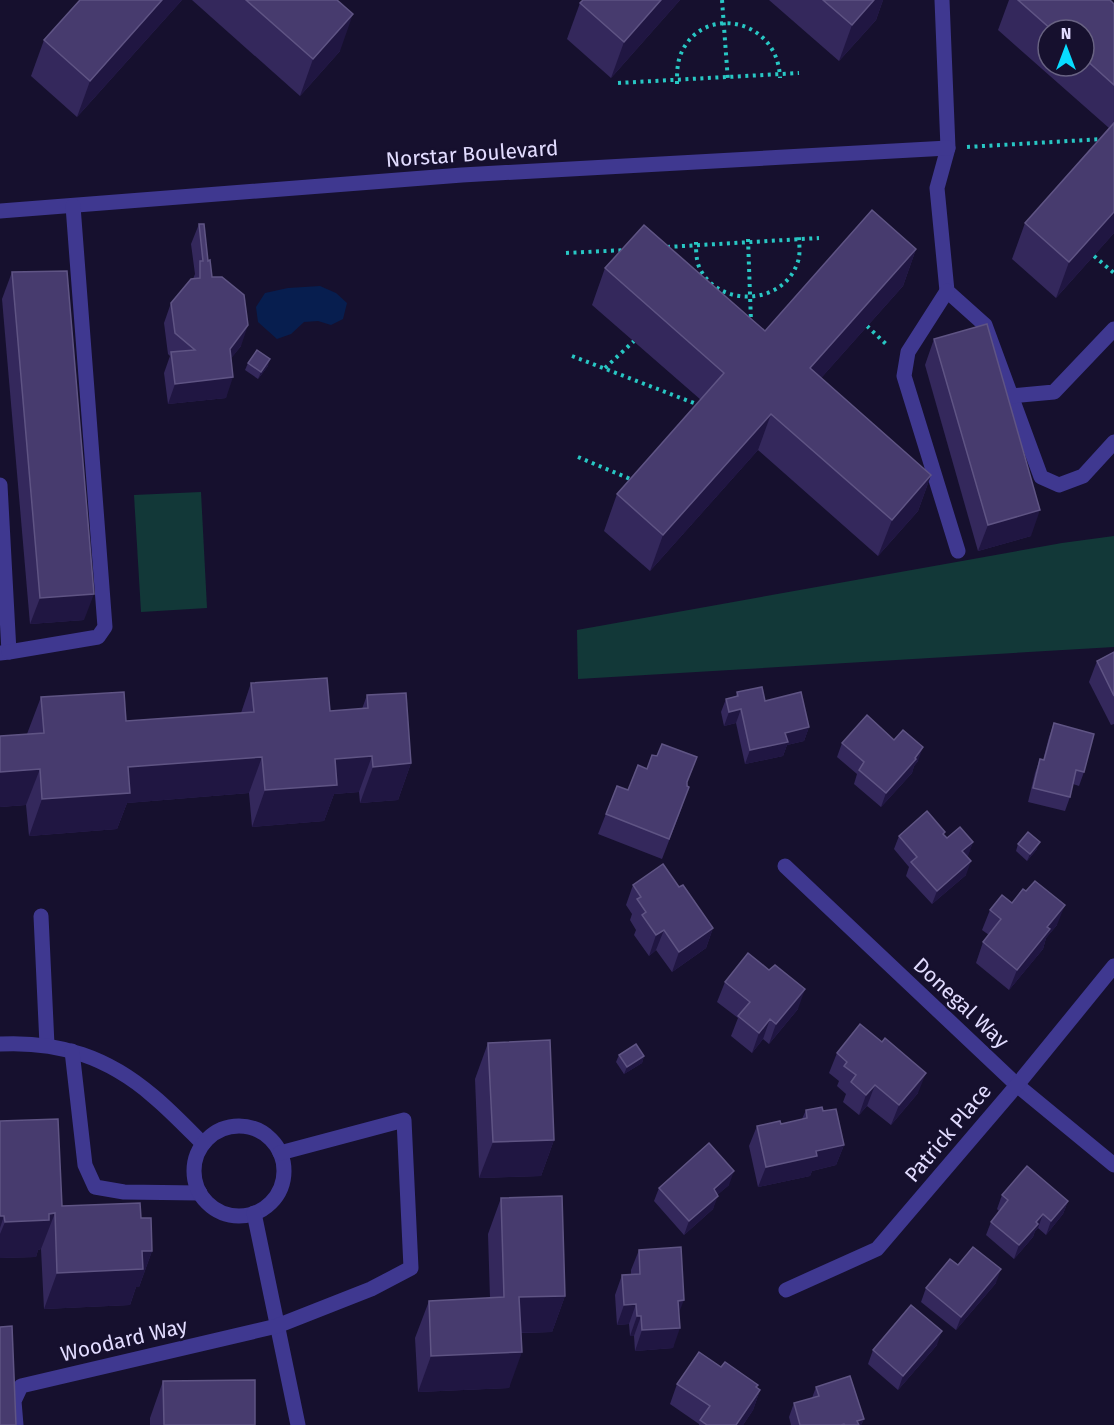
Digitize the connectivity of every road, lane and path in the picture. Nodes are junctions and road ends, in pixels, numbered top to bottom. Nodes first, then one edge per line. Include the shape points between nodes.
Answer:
1 (722, 0) edge
2 (942, 0) edge
3 (724, 24) junction
4 (799, 74) dead end
5 (780, 76) junction
6 (728, 79) junction
7 (677, 82) junction
8 (618, 83) dead end
9 (1114, 138) edge
10 (948, 148) junction
11 (73, 206) junction
12 (0, 211) edge
13 (799, 237) junction
14 (819, 238) dead end
15 (748, 241) junction
16 (696, 244) junction
17 (660, 248) edge
18 (636, 249) edge
19 (566, 253) dead end
20 (1094, 256) edge
21 (1114, 273) edge
22 (947, 291) junction
23 (750, 297) junction
24 (867, 327) edge
25 (1114, 329) edge
26 (751, 332) edge
27 (634, 341) dead end
28 (887, 345) dead end
29 (572, 356) dead end
30 (604, 368) junction
31 (1011, 396) junction
32 (700, 405) edge
33 (1114, 442) edge
34 (578, 457) dead end
35 (0, 485) edge
36 (643, 486) edge
37 (958, 551) dead end
38 (5, 652) edge
39 (785, 866) dead end
40 (41, 916) dead end
41 (1114, 966) edge
42 (0, 1044) edge
43 (47, 1045) junction
44 (72, 1051) junction
45 (1017, 1085) junction
46 (203, 1144) junction
47 (280, 1153) junction
48 (1114, 1165) edge
49 (200, 1193) junction
50 (254, 1214) junction
51 (786, 1290) dead end
52 (277, 1326) junction
53 (16, 1425) edge
54 (298, 1425) edge

1 - 3 path
2 - 10 street
3 - 5 path via 740,25 762,36 775,52
3 - 6 path
3 - 7 path via 692,37 681,53
4 - 5 path
5 - 6 path
6 - 7 path
7 - 8 path
9 - 10 path
10 - 11 street, Norstar Boulevard via 462,175
10 - 22 street via 937,188
11 - 12 street, Norstar Boulevard
11 - 38 street via 105,627 98,637
13 - 14 path
13 - 15 path
13 - 23 path via 798,263 790,277 769,293
15 - 16 path
15 - 23 path
16 - 17 path
16 - 23 path via 699,268 712,283 733,295
18 - 19 path
20 - 21 path
22 - 31 street via 985,325
22 - 37 street via 908,352 904,376
23 - 26 path
24 - 28 path
25 - 31 street via 1054,392
27 - 30 path
29 - 30 path
30 - 32 path
31 - 33 street via 1041,477 1059,485 1083,476
34 - 36 path
35 - 38 street
39 - 45 street, Donegal Way
40 - 43 street
41 - 45 street, Patrick Place
42 - 43 street
43 - 44 street
44 - 46 street via 104,1062 153,1095
44 - 49 street via 85,1165 95,1187 124,1192
45 - 48 street, Donegal Way
45 - 51 street, Patrick Place via 877,1249
46 - 47 street via 215,1134 244,1126 272,1140
46 - 49 street via 195,1168
47 - 50 street via 284,1167 278,1195
47 - 52 street, Woodard Way via 404,1120 411,1268
49 - 50 street via 213,1207 229,1215
50 - 52 street
52 - 53 street, Woodard Way via 21,1386 14,1401
52 - 54 street

